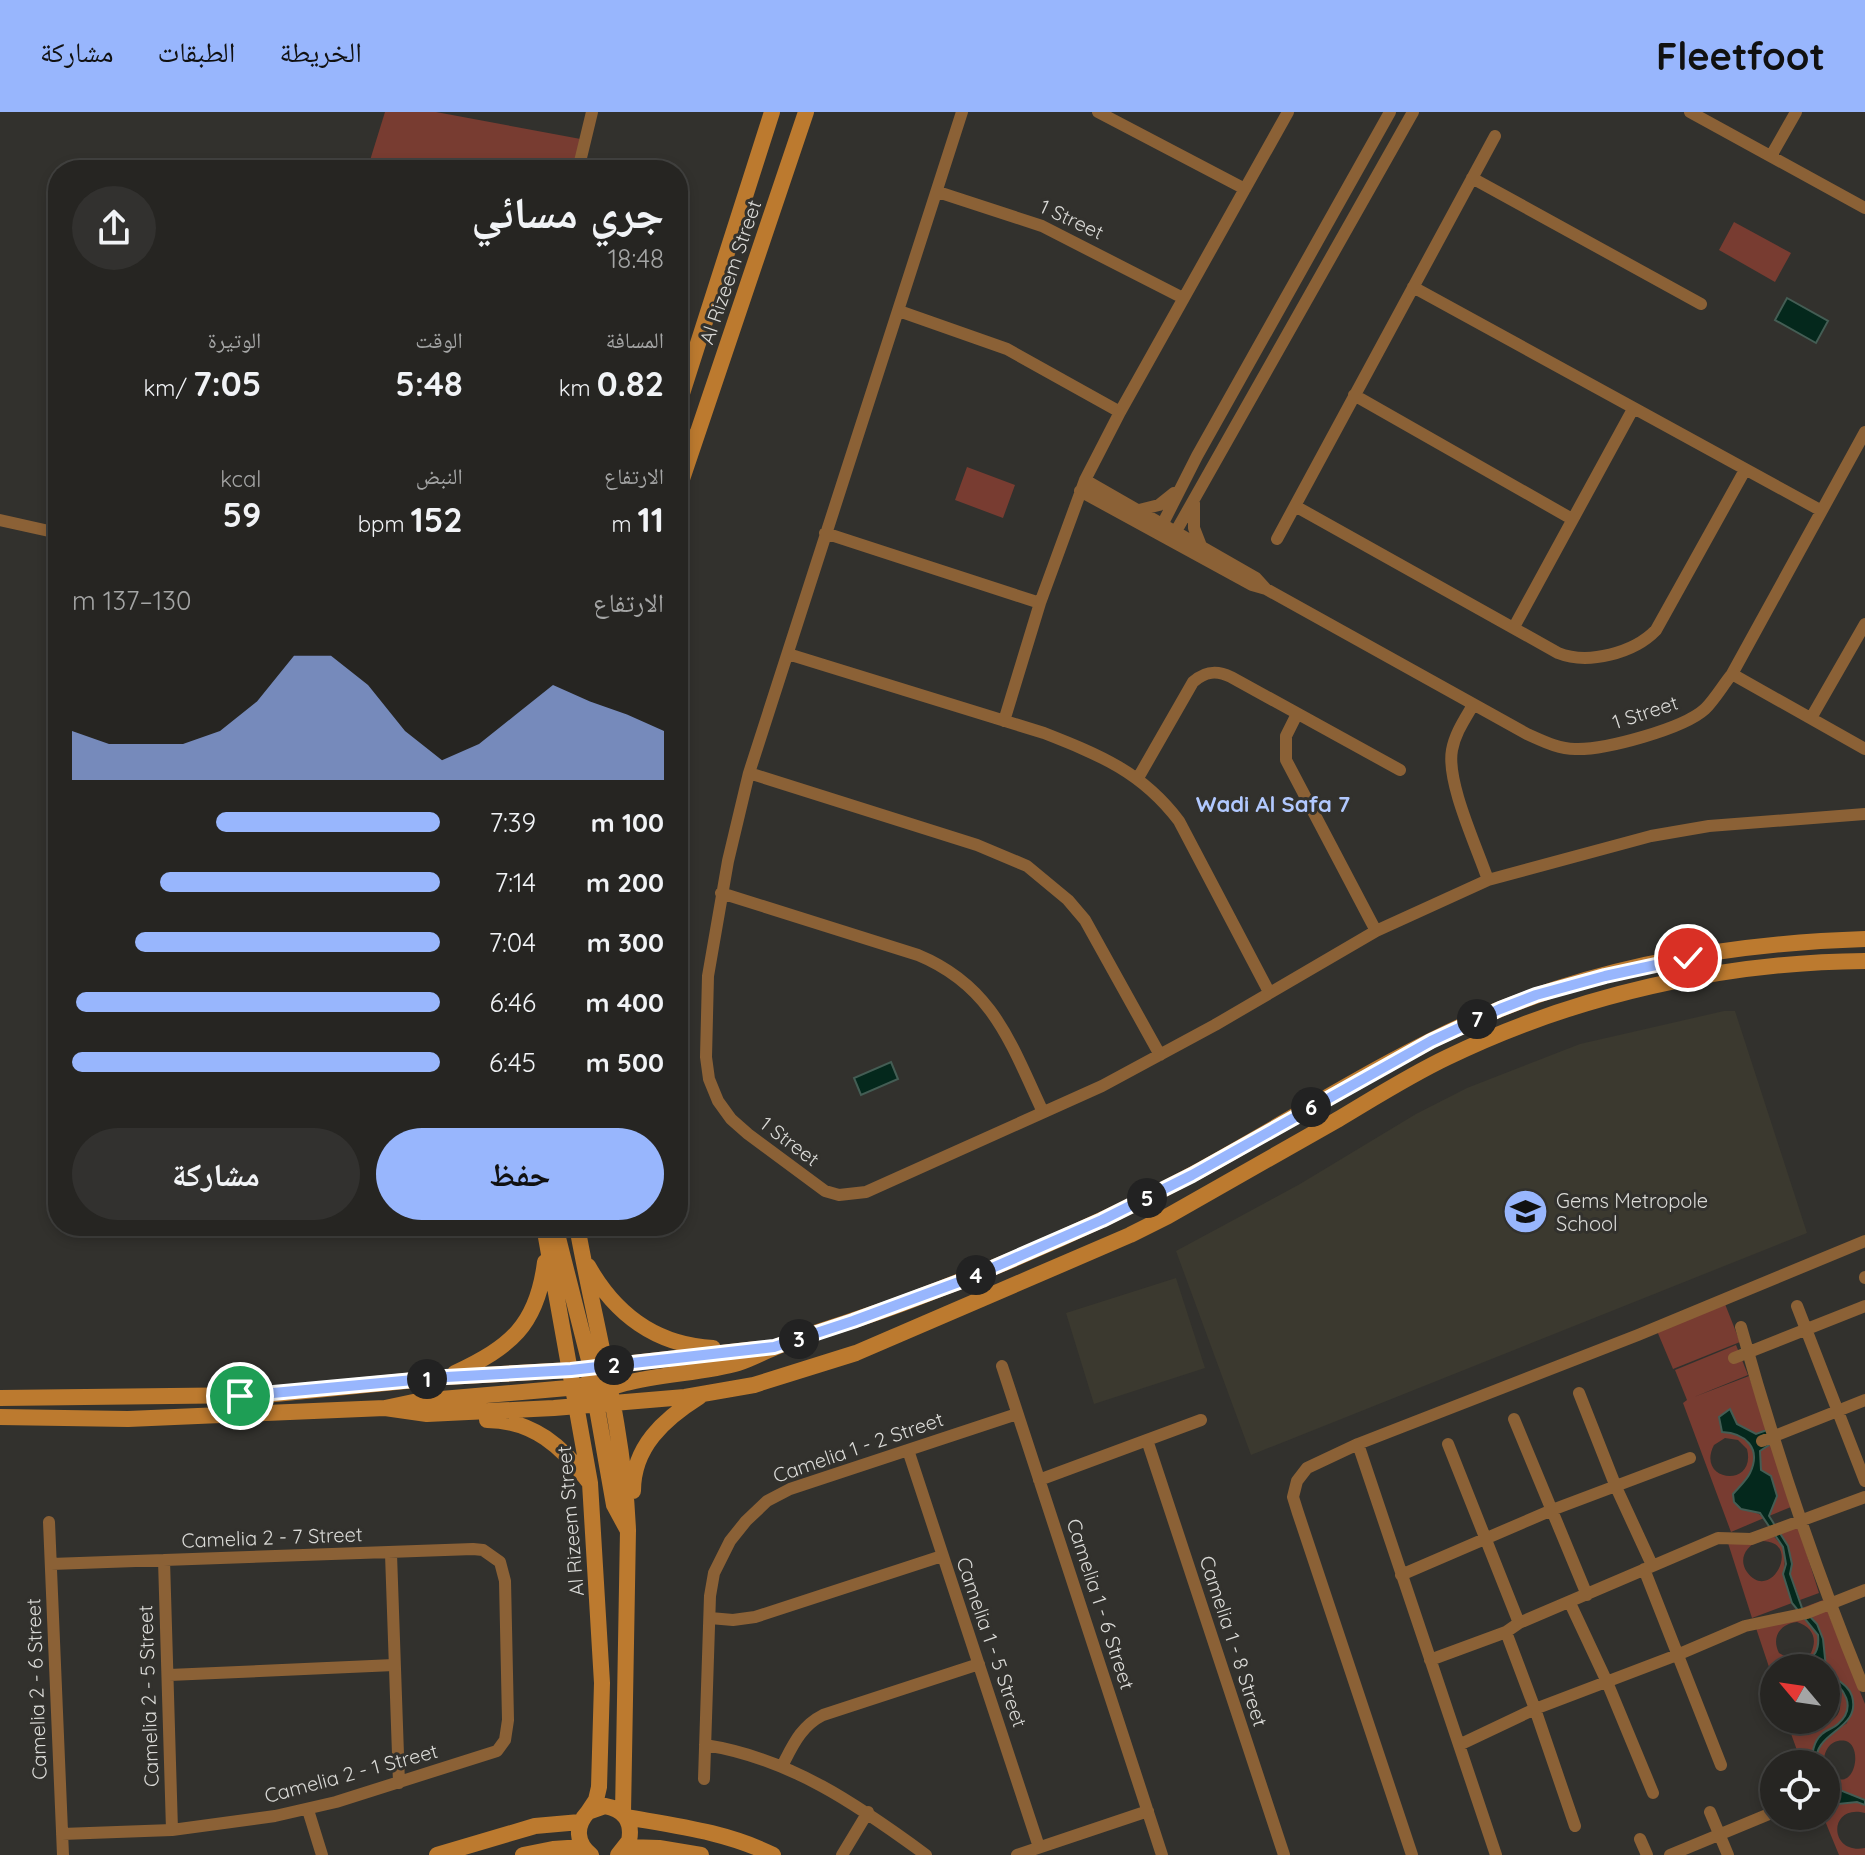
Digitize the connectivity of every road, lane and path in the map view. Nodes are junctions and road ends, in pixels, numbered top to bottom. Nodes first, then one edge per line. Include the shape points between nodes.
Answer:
1 (592, 112) edge
2 (772, 112) edge
3 (806, 112) edge
4 (962, 112) edge
5 (1098, 112) edge
6 (1288, 112) edge
7 (1390, 112) edge
8 (1413, 112) edge
9 (1690, 112) edge
10 (1796, 112) edge
11 (1495, 136) dead end
12 (1771, 156) junction
13 (580, 160) edge
14 (1472, 178) junction
15 (1245, 189) junction
16 (938, 192) junction
17 (1865, 208) edge
18 (1413, 287) junction
19 (1183, 298) junction
20 (1701, 304) dead end
21 (899, 311) junction
22 (693, 356) junction
23 (688, 362) edge
24 (688, 373) edge
25 (1354, 395) junction
26 (1633, 409) junction
27 (1120, 412) junction
28 (1865, 432) edge
29 (688, 445) edge
30 (1745, 470) junction
31 (1184, 481) junction
32 (1083, 485) junction
33 (1195, 498) junction
34 (1295, 506) junction
35 (1139, 510) junction
36 (1820, 510) junction
37 (1572, 519) junction
38 (0, 520) edge
39 (1161, 529) junction
40 (48, 531) edge
41 (825, 533) junction
42 (1173, 536) junction
43 (1277, 539) dead end
44 (1201, 546) junction
45 (1266, 589) junction
46 (1040, 603) junction
47 (1865, 624) edge
48 (1514, 627) junction
49 (788, 654) junction
50 (1732, 674) junction
51 (1473, 705) junction
52 (1297, 714) junction
53 (1811, 718) junction
54 (1004, 721) junction
55 (1865, 749) edge
56 (1400, 770) dead end
57 (749, 773) junction
58 (1138, 778) junction
59 (1865, 814) edge
60 (1488, 880) junction
61 (721, 893) junction
62 (1376, 931) junction
63 (1865, 939) edge
64 (1865, 961) edge
65 (1269, 992) junction
66 (1160, 1055) junction
67 (1043, 1112) junction
68 (545, 1236) edge
69 (558, 1236) edge
70 (579, 1236) edge
71 (1865, 1241) edge
72 (546, 1248) junction
73 (583, 1256) junction
74 (1797, 1306) dead end
75 (1865, 1306) edge
76 (1741, 1327) dead end
77 (1806, 1328) junction
78 (774, 1347) junction
79 (1748, 1352) junction
80 (1734, 1358) dead end
81 (1002, 1366) dead end
82 (571, 1370) junction
83 (446, 1377) junction
84 (596, 1386) junction
85 (1579, 1393) dead end
86 (703, 1394) junction
87 (0, 1398) edge
88 (1865, 1400) edge
89 (578, 1406) junction
90 (385, 1408) junction
91 (1838, 1411) junction
92 (1017, 1414) junction
93 (0, 1417) edge
94 (1514, 1419) dead end
95 (1201, 1420) dead end
96 (1767, 1438) junction
97 (1147, 1440) junction
98 (1358, 1444) junction
99 (1448, 1444) dead end
100 (908, 1450) junction
101 (1690, 1458) dead end
102 (1039, 1480) junction
103 (1865, 1481) edge
104 (590, 1483) junction
105 (1616, 1487) junction
106 (1862, 1498) edge
107 (1552, 1510) junction
108 (1865, 1513) edge
109 (49, 1522) dead end
110 (1801, 1522) junction
111 (628, 1530) junction
112 (1485, 1539) junction
113 (391, 1554) junction
114 (942, 1556) junction
115 (164, 1560) junction
116 (51, 1564) junction
117 (1648, 1567) junction
118 (1401, 1575) junction
119 (1865, 1590) edge
120 (1587, 1595) junction
121 (1570, 1603) junction
122 (1830, 1604) junction
123 (710, 1618) junction
124 (1519, 1623) junction
125 (1506, 1632) junction
126 (1677, 1655) junction
127 (1430, 1660) junction
128 (979, 1664) junction
129 (394, 1665) junction
130 (169, 1675) junction
131 (1607, 1682) junction
132 (602, 1683) junction
133 (625, 1684) junction
134 (1863, 1686) edge
135 (1535, 1709) junction
136 (601, 1723) junction
137 (623, 1724) junction
138 (705, 1745) junction
139 (1459, 1745) junction
140 (502, 1746) joint
141 (1721, 1765) dead end
142 (782, 1766) junction
143 (704, 1779) dead end
144 (399, 1783) junction
145 (1653, 1793) dead end
146 (308, 1810) junction
147 (1148, 1811) junction
148 (868, 1812) junction
149 (1710, 1812) dead end
150 (624, 1815) junction
151 (584, 1817) junction
152 (1760, 1818) edge
153 (1575, 1826) dead end
154 (172, 1830) junction
155 (62, 1834) junction
156 (1720, 1835) junction
157 (1640, 1839) dead end
158 (1039, 1847) junction
159 (587, 1851) edge
160 (622, 1851) edge
161 (842, 1853) edge
162 (63, 1855) edge
163 (321, 1855) edge
164 (437, 1855) edge
165 (523, 1855) edge
166 (701, 1855) edge
167 (773, 1855) edge
168 (926, 1855) edge
169 (1017, 1855) edge
170 (1162, 1855) edge
171 (1284, 1855) edge
172 (1412, 1855) edge
173 (1496, 1855) edge
174 (1647, 1855) edge
175 (1670, 1855) edge
176 (1728, 1855) edge

1 - 13 street
2 - 22 street, Al Rizeem Street
3 - 29 street, Al Rizeem Street
4 - 16 street, 1 Street
5 - 15 street
6 - 15 street
7 - 31 street
8 - 33 street
9 - 12 street
10 - 12 street
11 - 14 street
12 - 17 street
14 - 18 street
14 - 20 street
15 - 19 street
16 - 19 street, 1 Street via 1042,226
16 - 21 street, 1 Street
18 - 25 street
18 - 26 street
19 - 27 street
21 - 27 street via 1007,349
21 - 41 street, 1 Street
22 - 23 street
22 - 24 street, Al Rizeem Street
25 - 34 street
25 - 37 street
26 - 30 street
26 - 37 street
27 - 32 street
28 - 36 street, 1 Street
30 - 36 street
30 - 48 street via 1647,639 1577,659
31 - 35 street via 1165,502
31 - 39 street
32 - 35 street
32 - 39 street
32 - 46 street
33 - 42 street
33 - 44 street via 1194,528
34 - 43 street
34 - 48 street
35 - 39 street
36 - 50 street, 1 Street
37 - 48 street
38 - 40 street
39 - 42 street
41 - 46 street
41 - 49 street, 1 Street
42 - 44 street
42 - 45 street
44 - 45 street
45 - 51 street, 1 Street
46 - 54 street
47 - 53 street
49 - 54 street
49 - 57 street, 1 Street
50 - 51 street, 1 Street via 1705,709 1686,722 1594,747 1557,747
50 - 53 street
51 - 60 street via 1457,735 1451,764
52 - 56 street
52 - 58 street via 1224,673 1207,672 1193,682
52 - 62 street via 1286,736 1286,760
53 - 55 street
54 - 58 street via 1083,749
57 - 61 street, 1 Street
57 - 66 street via 977,845 1027,866 1085,920
58 - 65 street via 1179,821
59 - 60 street, 1 Street via 1709,826
60 - 62 street, 1 Street
61 - 67 street via 918,955 947,969 977,992 998,1019
61 - 67 street, 1 Street via 708,976 709,1079 731,1119 813,1183 839,1195 866,1192
62 - 65 street, 1 Street
63 - 78 street via 1740,949 1536,995 1431,1041 1102,1220 924,1295
64 - 86 street via 1702,977 1609,996 1524,1025 1406,1078 1168,1216 1088,1255 856,1353 788,1376
65 - 66 street, 1 Street
66 - 67 street, 1 Street
68 - 72 street
69 - 84 street
70 - 73 street
71 - 98 street
72 - 82 street
72 - 83 street via 540,1292 521,1330 496,1352
73 - 78 street via 613,1302 651,1332 698,1347
73 - 84 street
74 - 77 street
75 - 77 street
76 - 79 street
77 - 79 street
77 - 91 street
78 - 84 street via 738,1363
79 - 80 street
79 - 96 street
81 - 92 street, Camelia 1 - 6 Street
82 - 83 street
82 - 84 street
83 - 87 street via 240,1396
84 - 86 street
84 - 89 street
84 - 90 street
84 - 111 street via 614,1505
85 - 105 street
86 - 111 street via 668,1419 641,1452
88 - 91 street
89 - 90 street via 427,1414
89 - 104 street, Al Rizeem Street
90 - 93 street via 128,1419
90 - 104 street via 420,1422 522,1424 565,1452
91 - 96 street
91 - 103 street
92 - 100 street, Camelia 1 - 2 Street
92 - 102 street, Camelia 1 - 6 Street
94 - 107 street
95 - 97 street
96 - 110 street
97 - 102 street
97 - 171 street, Camelia 1 - 8 Street
98 - 118 street
98 - 172 street via 1307,1468 1293,1497
99 - 112 street
100 - 114 street, Camelia 1 - 5 Street
100 - 123 street, Camelia 1 - 2 Street via 767,1501 739,1528 720,1558
101 - 105 street
102 - 147 street, Camelia 1 - 6 Street
104 - 132 street, Al Rizeem Street
105 - 107 street
105 - 117 street
106 - 108 street
106 - 110 street
107 - 112 street
107 - 120 street
109 - 116 street, Camelia 2 - 6 Street
110 - 117 street via 1751,1539 1718,1538
110 - 122 street
111 - 133 street
112 - 118 street
112 - 124 street
113 - 115 street, Camelia 2 - 7 Street
113 - 129 street
113 - 140 street, Camelia 2 - 7 Street via 473,1549 493,1554 500,1562 505,1581 508,1720
114 - 123 street via 755,1617
114 - 128 street, Camelia 1 - 5 Street
115 - 116 street, Camelia 2 - 7 Street
115 - 130 street, Camelia 2 - 5 Street
116 - 155 street, Camelia 2 - 6 Street
117 - 120 street
117 - 126 street
118 - 127 street
119 - 122 street
120 - 121 street
121 - 124 street
121 - 131 street
122 - 126 street via 1745,1626
122 - 134 street
123 - 138 street, Camelia 1 - 2 Street
124 - 125 street
125 - 127 street
125 - 135 street
126 - 131 street
126 - 141 street
127 - 139 street
128 - 142 street via 823,1715 800,1733
128 - 158 street, Camelia 1 - 5 Street
129 - 130 street
129 - 144 street
130 - 154 street, Camelia 2 - 5 Street
131 - 135 street
131 - 145 street
132 - 133 street
132 - 136 street, Al Rizeem Street
133 - 137 street
135 - 139 street
135 - 153 street
136 - 137 street
136 - 151 street, Al Rizeem Street via 598,1794
137 - 150 street
138 - 142 street
138 - 143 street, Camelia 1 - 2 Street
139 - 173 street
140 - 144 street, Camelia 2 - 1 Street
142 - 148 street
144 - 146 street, Camelia 2 - 1 Street
146 - 154 street, Camelia 2 - 1 Street
146 - 163 street
147 - 158 street
147 - 170 street, Camelia 1 - 6 Street
148 - 161 street
148 - 168 street
149 - 156 street
150 - 151 street via 605,1806
150 - 160 street via 631,1835
150 - 167 street via 713,1833
151 - 159 street via 578,1835
151 - 164 street
152 - 156 street
154 - 155 street, Camelia 2 - 1 Street
155 - 162 street, Camelia 2 - 6 Street
156 - 175 street
156 - 176 street
157 - 174 street
158 - 169 street
159 - 165 street via 553,1849
160 - 166 street via 659,1848

